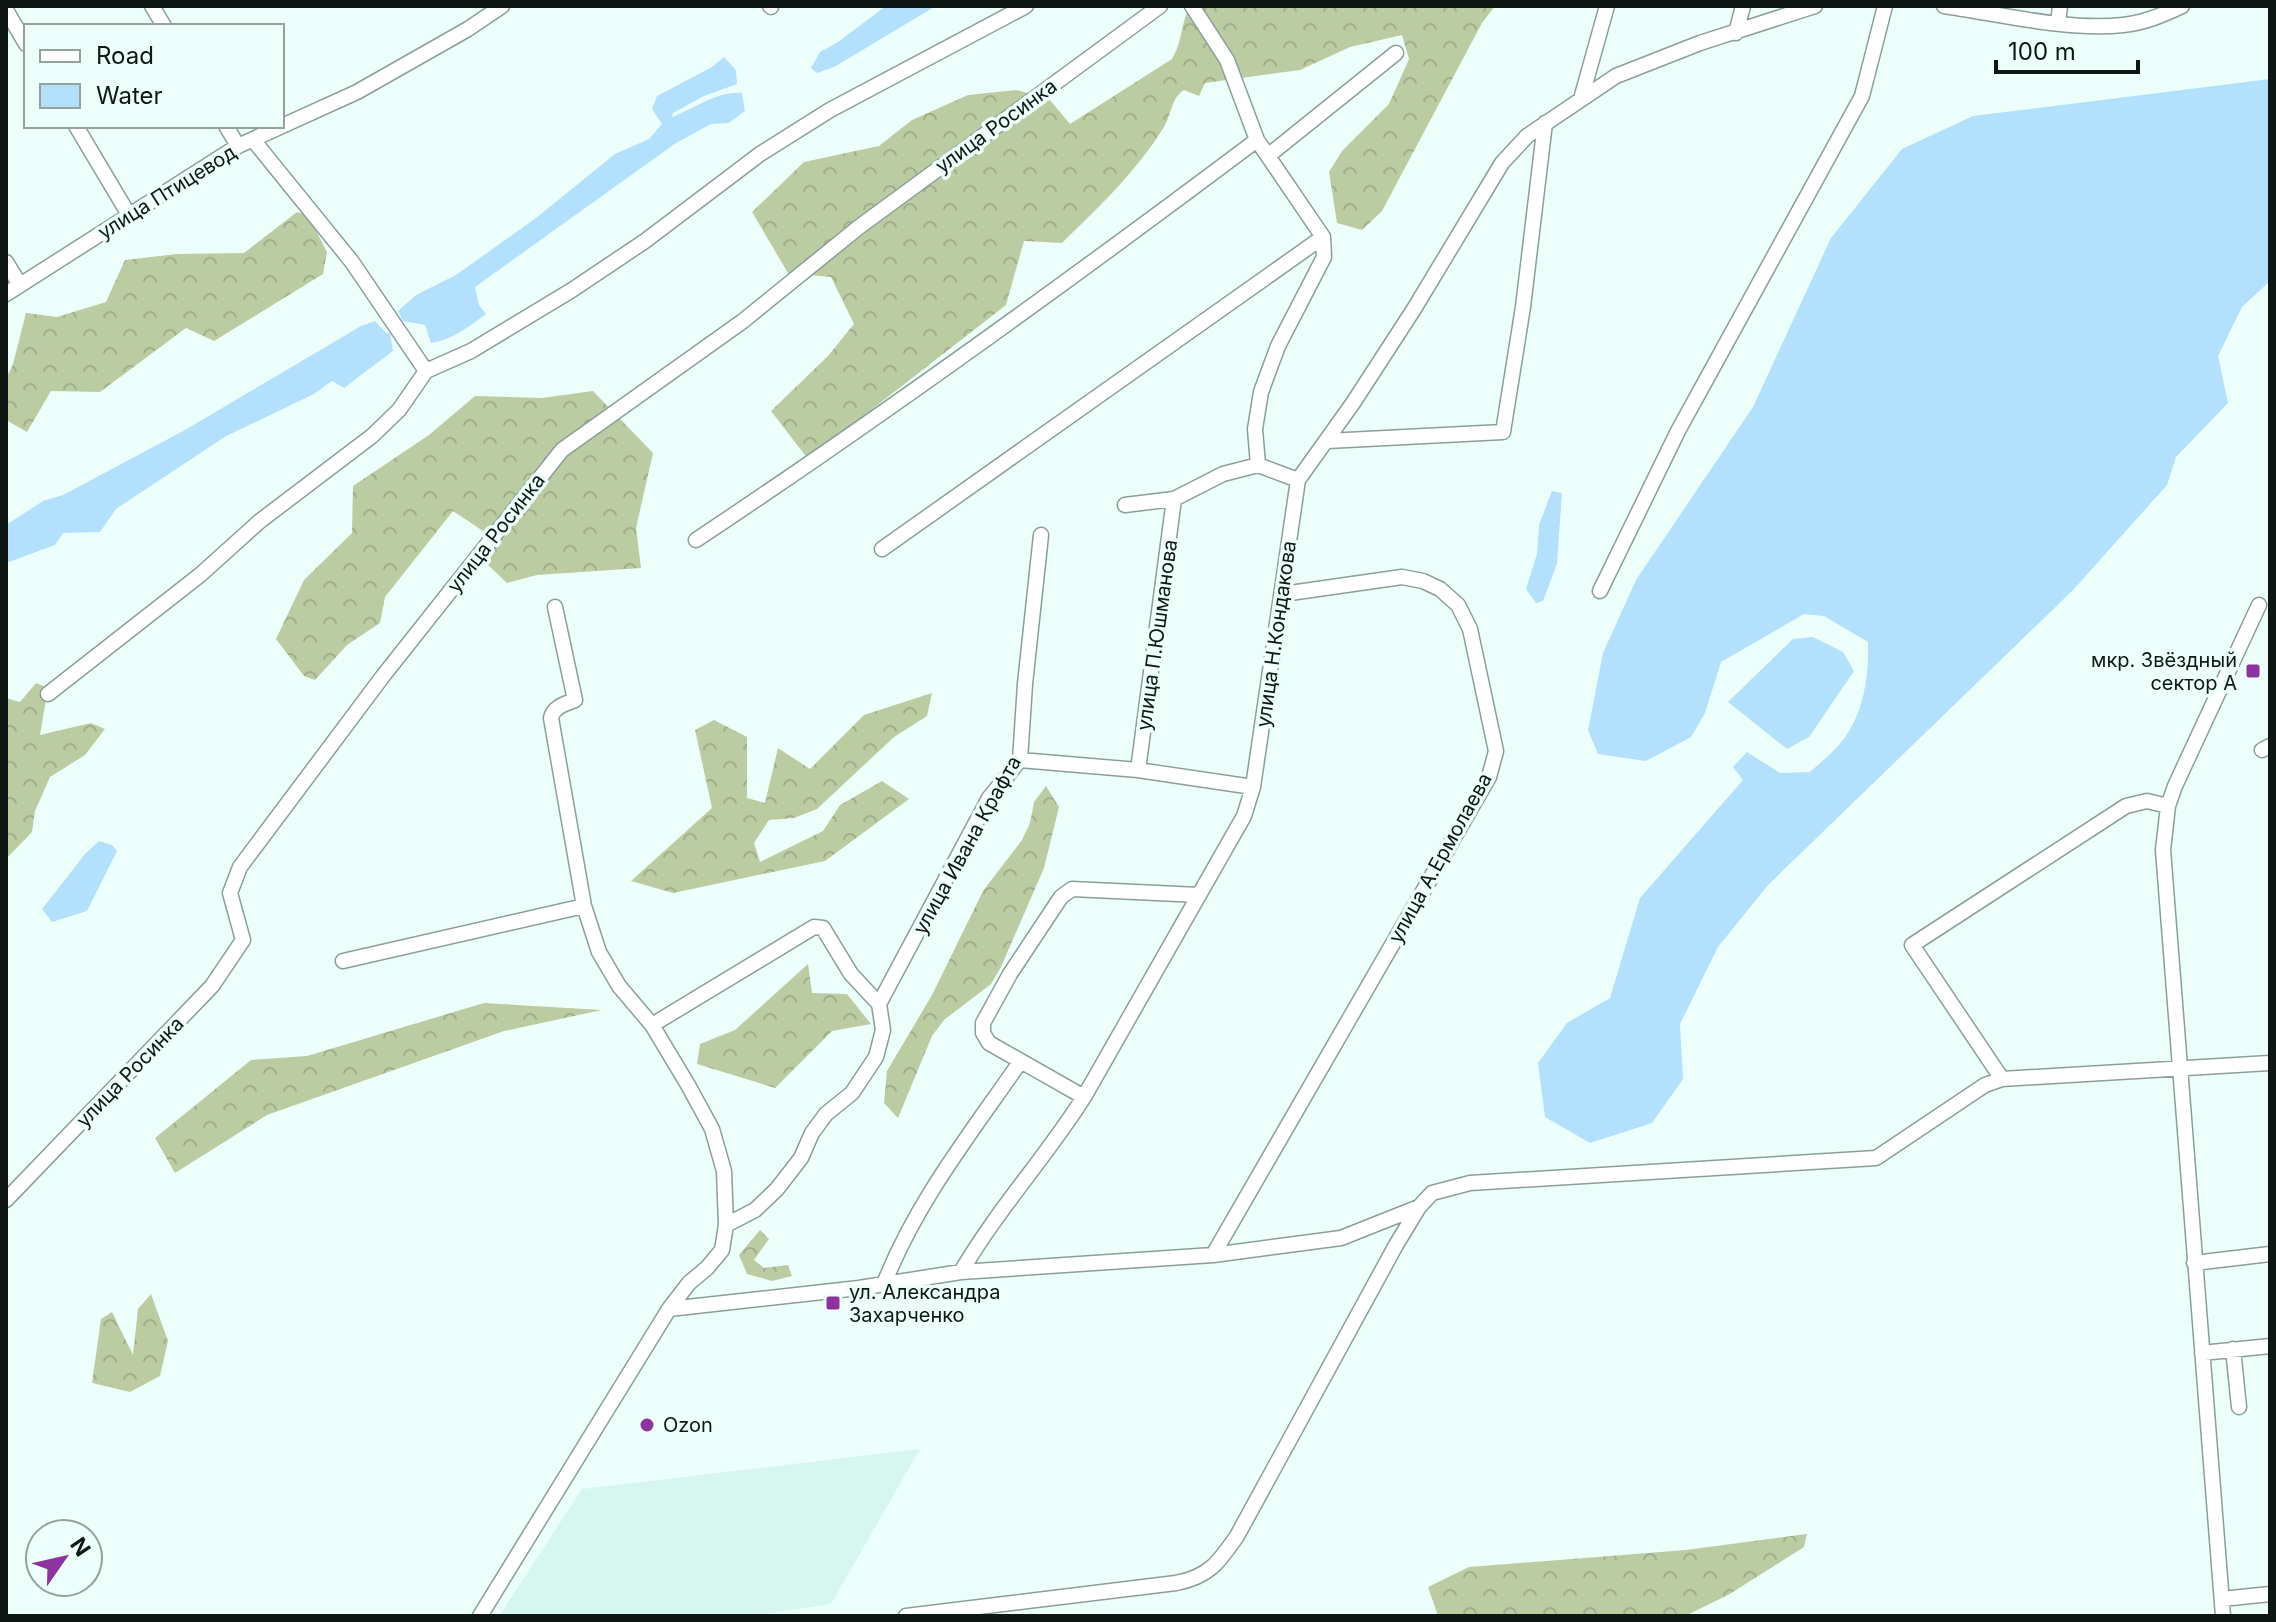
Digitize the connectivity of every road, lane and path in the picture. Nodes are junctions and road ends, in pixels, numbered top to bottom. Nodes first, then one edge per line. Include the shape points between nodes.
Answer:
1 (152, 6) edge
2 (502, 6) edge
3 (1026, 6) edge
4 (1160, 6) edge
5 (1192, 6) edge
6 (1607, 6) edge
7 (1743, 6) edge
8 (1815, 6) edge
9 (1885, 6) edge
10 (1944, 6) edge
11 (2060, 6) edge
12 (2182, 6) edge
13 (6, 10) edge
14 (2058, 23) junction
15 (163, 24) edge
16 (1736, 33) junction
17 (24, 41) edge
18 (1396, 53) dead end
19 (1581, 99) junction
20 (1545, 123) junction
21 (284, 127) edge
22 (77, 128) edge
23 (227, 128) edge
24 (281, 128) edge
25 (1257, 140) junction
26 (254, 141) junction
27 (238, 146) junction
28 (1269, 155) junction
29 (129, 215) junction
30 (1323, 237) junction
31 (6, 262) edge
32 (20, 285) junction
33 (6, 294) edge
34 (426, 371) junction
35 (1327, 441) junction
36 (1258, 465) junction
37 (1298, 480) junction
38 (1174, 499) junction
39 (1125, 505) dead end
40 (1041, 535) dead end
41 (696, 540) dead end
42 (882, 549) dead end
43 (1600, 591) dead end
44 (1283, 594) junction
45 (2259, 605) dead end
46 (555, 607) dead end
47 (48, 694) dead end
48 (1020, 760) junction
49 (1138, 770) junction
50 (1253, 787) junction
51 (2168, 806) junction
52 (1199, 895) junction
53 (584, 906) junction
54 (343, 961) dead end
55 (879, 1004) junction
56 (652, 1025) junction
57 (1020, 1062) junction
58 (2270, 1063) edge
59 (2179, 1069) junction
60 (2002, 1079) junction
61 (1084, 1097) junction
62 (6, 1200) edge
63 (1419, 1207) junction
64 (726, 1225) junction
65 (1373, 1225) junction
66 (1396, 1245) junction
67 (2270, 1254) edge
68 (1213, 1255) junction
69 (2194, 1263) junction
70 (961, 1272) junction
71 (884, 1284) junction
72 (669, 1309) junction
73 (2270, 1346) edge
74 (2233, 1349) junction
75 (2202, 1353) junction
76 (2239, 1407) dead end
77 (2270, 1594) edge
78 (2222, 1599) junction
79 (480, 1616) edge
80 (906, 1616) edge
81 (2223, 1616) edge

1 - 15 street
2 - 21 street, улица Птицевод via 357,92
3 - 34 street via 830,110 572,290 471,351
4 - 62 street, улица Росинка via 859,227 743,321 562,450 240,867 230,893 243,940 212,986
5 - 25 street via 1227,60
6 - 19 street
7 - 16 street
8 - 16 street
9 - 43 street via 1862,96 1678,431
10 - 14 street
11 - 14 street
12 - 14 street via 2122,25
13 - 17 street
16 - 19 street via 1655,59
18 - 28 street
19 - 20 street
20 - 35 street via 1502,163
20 - 35 street via 1503,432
22 - 29 street
23 - 27 street
24 - 26 street, улица Птицевод
25 - 28 street
25 - 41 street via 993,335
26 - 27 street, улица Птицевод
26 - 34 street via 352,262
27 - 29 street, улица Птицевод
28 - 30 street
29 - 32 street, улица Птицевод
30 - 36 street via 1324,257 1278,346 1261,392 1255,429
30 - 42 street
31 - 32 street
32 - 33 street, улица Птицевод
34 - 47 street via 399,410 372,436
35 - 37 street
36 - 37 street
36 - 38 street via 1223,474
37 - 44 street, улица Н.Кондакова
38 - 39 street
38 - 49 street, улица П.Юшманова
40 - 48 street, улица Ивана Крафта
44 - 50 street, улица Н.Кондакова
44 - 68 street, улица А.Ермолаева via 1402,577 1440,589 1458,605 1470,629 1496,751 1489,777
45 - 51 street
46 - 53 street via 575,700 551,718
48 - 49 street
48 - 55 street, улица Ивана Крафта via 989,798
49 - 50 street
50 - 52 street, улица Н.Кондакова via 1244,816
51 - 59 street via 2163,850
51 - 60 street via 2147,801 2126,806 1912,945
52 - 57 street via 1072,889 1061,897 983,1023 989,1043
52 - 61 street, улица Н.Кондакова
53 - 54 street
53 - 56 street via 599,952
55 - 56 street via 851,974 823,928 814,927
55 - 64 street, улица Ивана Крафта via 883,1030 876,1057 852,1093 826,1114 777,1189 755,1210
56 - 64 street via 712,1129 724,1171
57 - 61 street
57 - 71 street via 930,1193
58 - 59 street
59 - 60 street
59 - 69 street
60 - 63 street via 1876,1158 1470,1183 1432,1193
61 - 70 street, улица Н.Кондакова via 982,1235
63 - 65 street
63 - 66 street
64 - 72 street via 722,1250
65 - 66 street via 1383,1228
65 - 68 street via 1341,1238
66 - 80 street via 1237,1536 1201,1576
67 - 69 street
68 - 70 street
69 - 75 street
70 - 71 street
71 - 72 street
72 - 79 street
73 - 74 street
74 - 75 street
74 - 76 street
75 - 78 street
77 - 78 street
78 - 81 street

